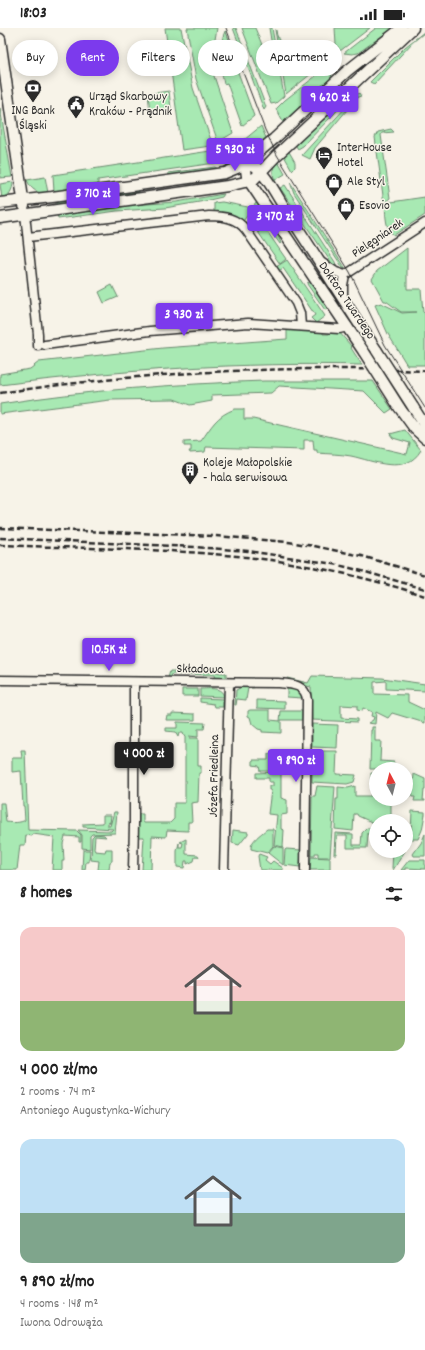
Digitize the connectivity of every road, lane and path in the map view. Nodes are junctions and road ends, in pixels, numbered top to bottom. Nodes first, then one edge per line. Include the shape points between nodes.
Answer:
1 (402, 28) edge
2 (413, 28) edge
3 (0, 40) edge
4 (248, 161) junction
5 (260, 172) junction
6 (249, 181) junction
7 (23, 201) junction
8 (0, 203) edge
9 (25, 214) junction
10 (0, 218) edge
11 (425, 223) edge
12 (28, 237) junction
13 (321, 262) junction
14 (345, 275) junction
15 (343, 300) junction
16 (301, 326) junction
17 (348, 327) junction
18 (425, 426) edge
19 (425, 438) edge
20 (0, 680) edge
21 (134, 682) junction
22 (229, 683) junction
23 (133, 870) edge
24 (224, 870) edge
25 (305, 870) edge

1 - 4 street via 347,71
2 - 5 street
3 - 7 street
4 - 5 street, Doktora Twardego
4 - 6 street via 246,175
4 - 7 street via 225,172
5 - 6 street
5 - 13 street, Doktora Twardego
6 - 9 street
6 - 17 street, Doktora Twardego
7 - 8 street
7 - 9 street
9 - 10 street
9 - 12 street
11 - 14 street, Pielęgniarek
12 - 16 street via 209,216 233,219 242,224 296,303
12 - 16 street via 38,334 42,346 233,323
13 - 14 street, Pielęgniarek
13 - 15 street, Doktora Twardego
14 - 15 street, Pielęgniarek
15 - 18 street, Doktora Twardego, bridge
16 - 17 street via 342,329
17 - 19 street, Doktora Twardego, bridge via 399,407
20 - 21 street, Składowa
21 - 22 street, Składowa
21 - 23 street
22 - 24 street, Józefa Friedleina
22 - 25 street, Składowa via 285,684 303,688 306,694

